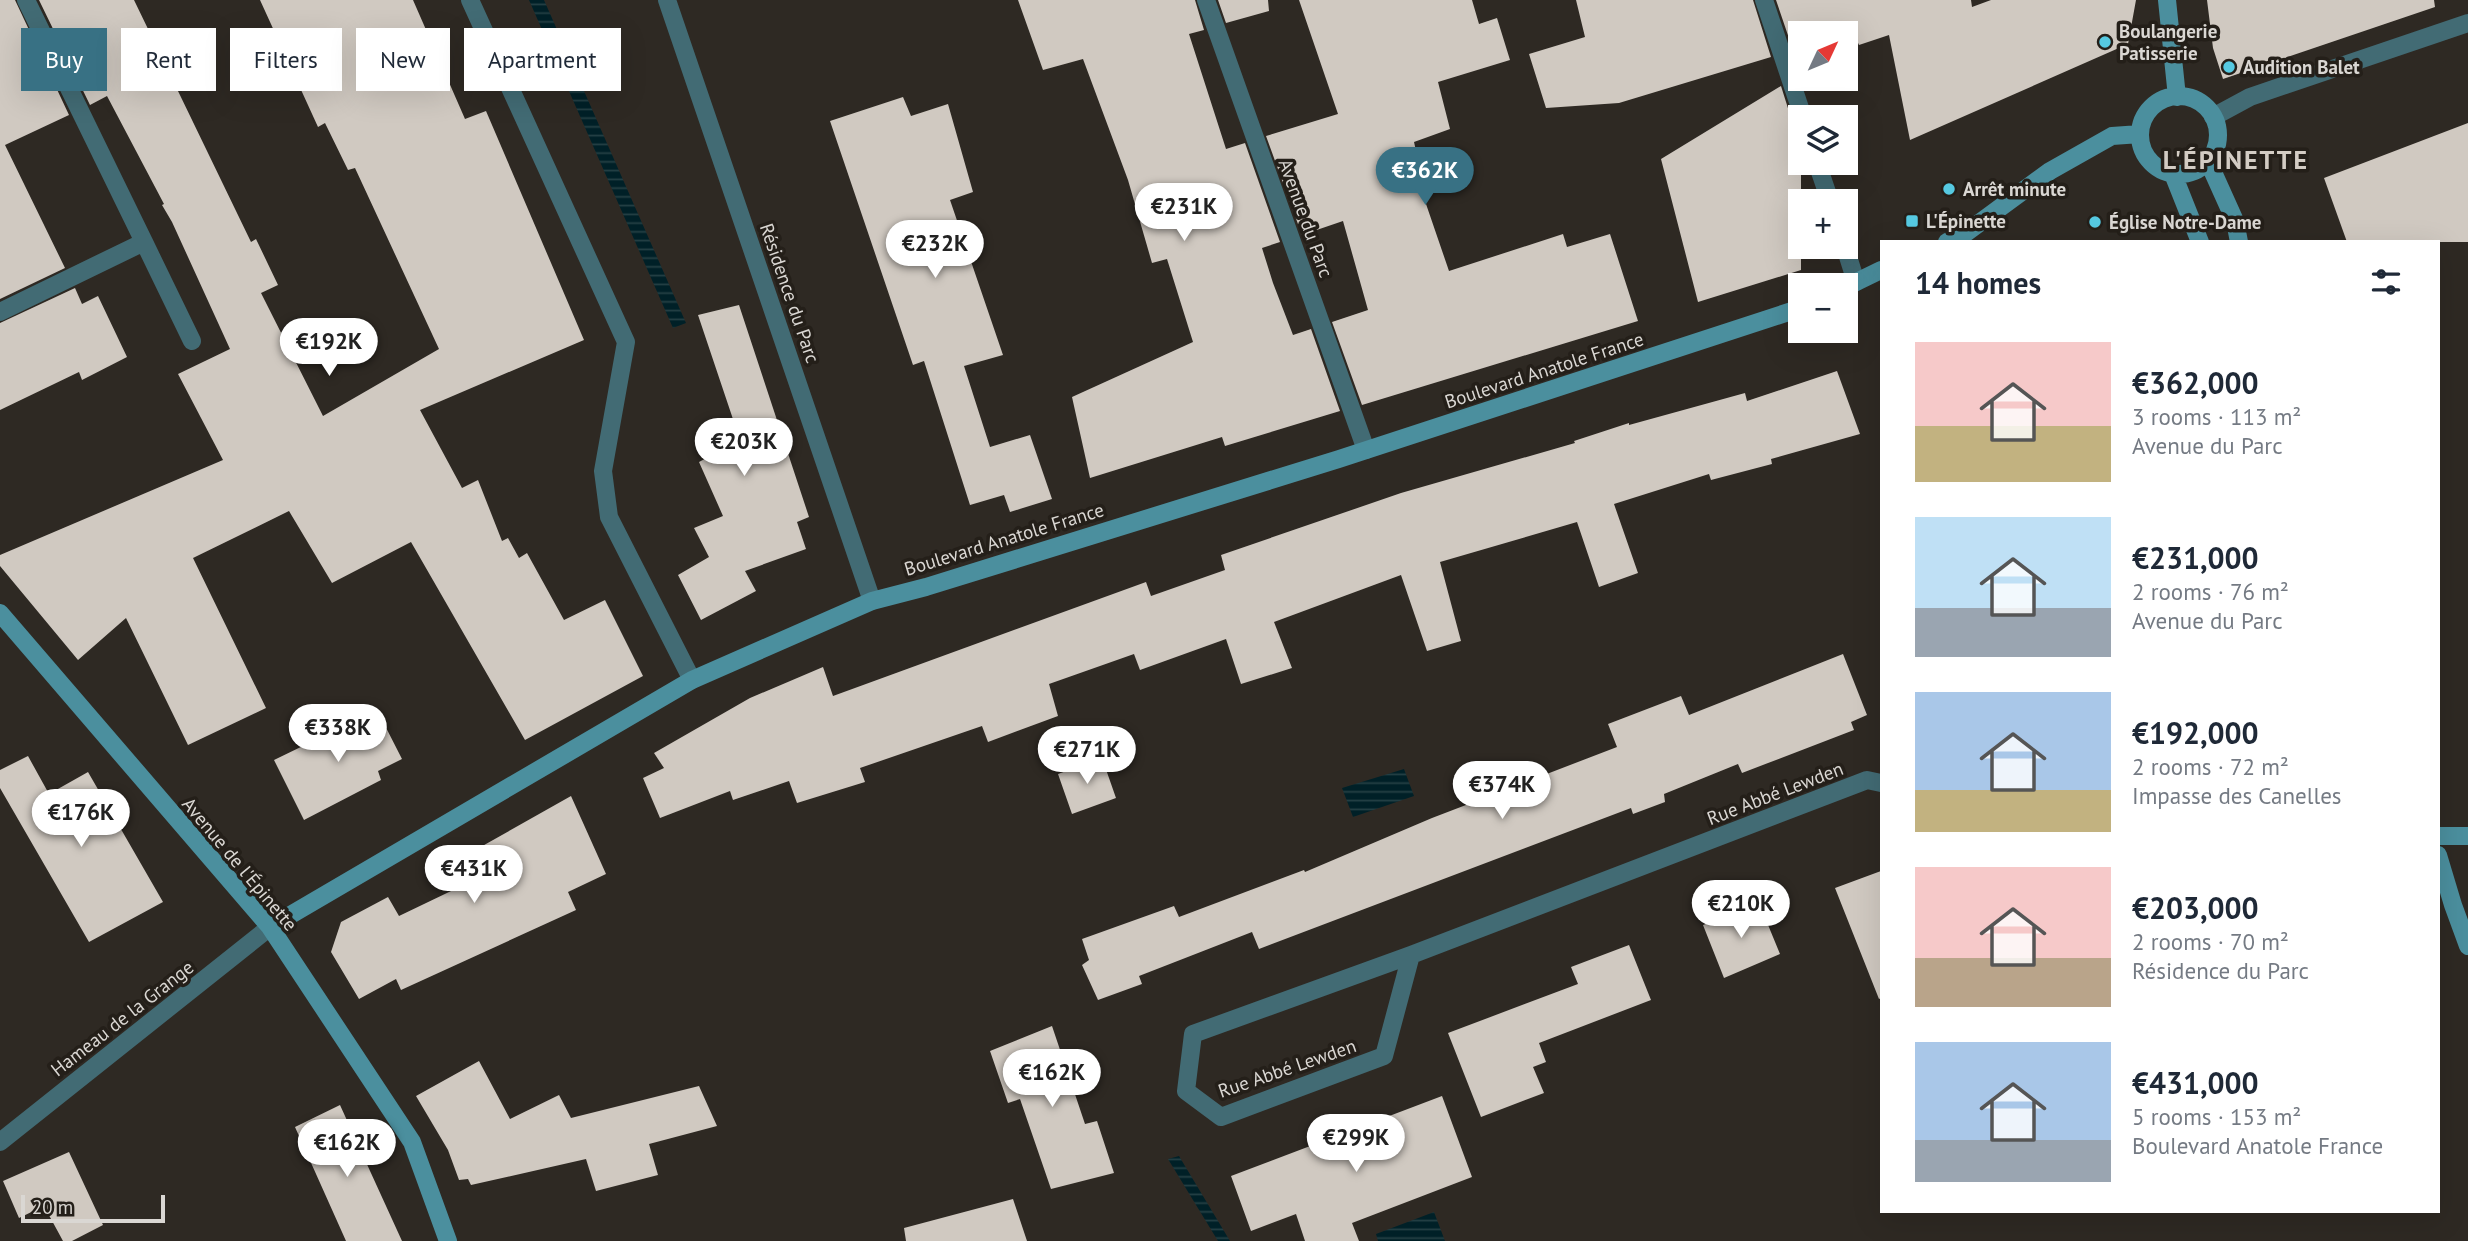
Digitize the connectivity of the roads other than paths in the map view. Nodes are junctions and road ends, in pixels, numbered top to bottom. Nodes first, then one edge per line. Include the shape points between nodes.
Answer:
1 (26, 0) edge
2 (470, 0) edge
3 (667, 0) edge
4 (1206, 0) edge
5 (1764, 0) edge
6 (2167, 0) edge
7 (2468, 23) edge
8 (2177, 96) junction
9 (1799, 105) edge
10 (2213, 117) junction
11 (2140, 134) junction
12 (2208, 161) junction
13 (2173, 174) junction
14 (1952, 240) edge
15 (2199, 240) edge
16 (2239, 240) edge
17 (144, 242) junction
18 (1880, 270) edge
19 (1858, 281) edge
20 (0, 312) edge
21 (1788, 312) edge
22 (192, 341) dead end
23 (1366, 450) junction
24 (872, 601) junction
25 (0, 613) edge
26 (692, 680) junction
27 (1880, 783) edge
28 (2440, 836) edge
29 (2468, 836) edge
30 (2440, 862) edge
31 (270, 927) junction
32 (2468, 946) edge
33 (1411, 955) junction
34 (0, 1142) edge
35 (448, 1241) edge

1 - 17 street
2 - 26 street via 626,342 603,471 609,517
3 - 24 street, Résidence du Parc
4 - 23 street, Avenue du Parc
5 - 9 street
6 - 8 street
7 - 10 street via 2250,97
8 - 10 street via 2198,102
8 - 11 street via 2147,112
10 - 12 street via 2217,140
11 - 13 street via 2146,156 2162,171
11 - 14 street via 2112,136 2050,171
12 - 13 street via 2186,174
12 - 16 street
13 - 15 street
17 - 20 street
17 - 22 street
18 - 19 street
21 - 23 street, Boulevard Anatole France
23 - 24 street, Boulevard Anatole France
24 - 26 street, Boulevard Anatole France
25 - 31 street, Avenue de l'Épinette
26 - 31 street, Boulevard Anatole France
27 - 33 street, Rue Abbé Lewden via 1867,780
28 - 29 street
30 - 32 street
31 - 34 street, Hameau de la Grange
31 - 35 street, Avenue de l'Épinette via 412,1142
33 - 33 street, Rue Abbé Lewden via 1193,1034 1186,1091 1221,1117 1384,1056

